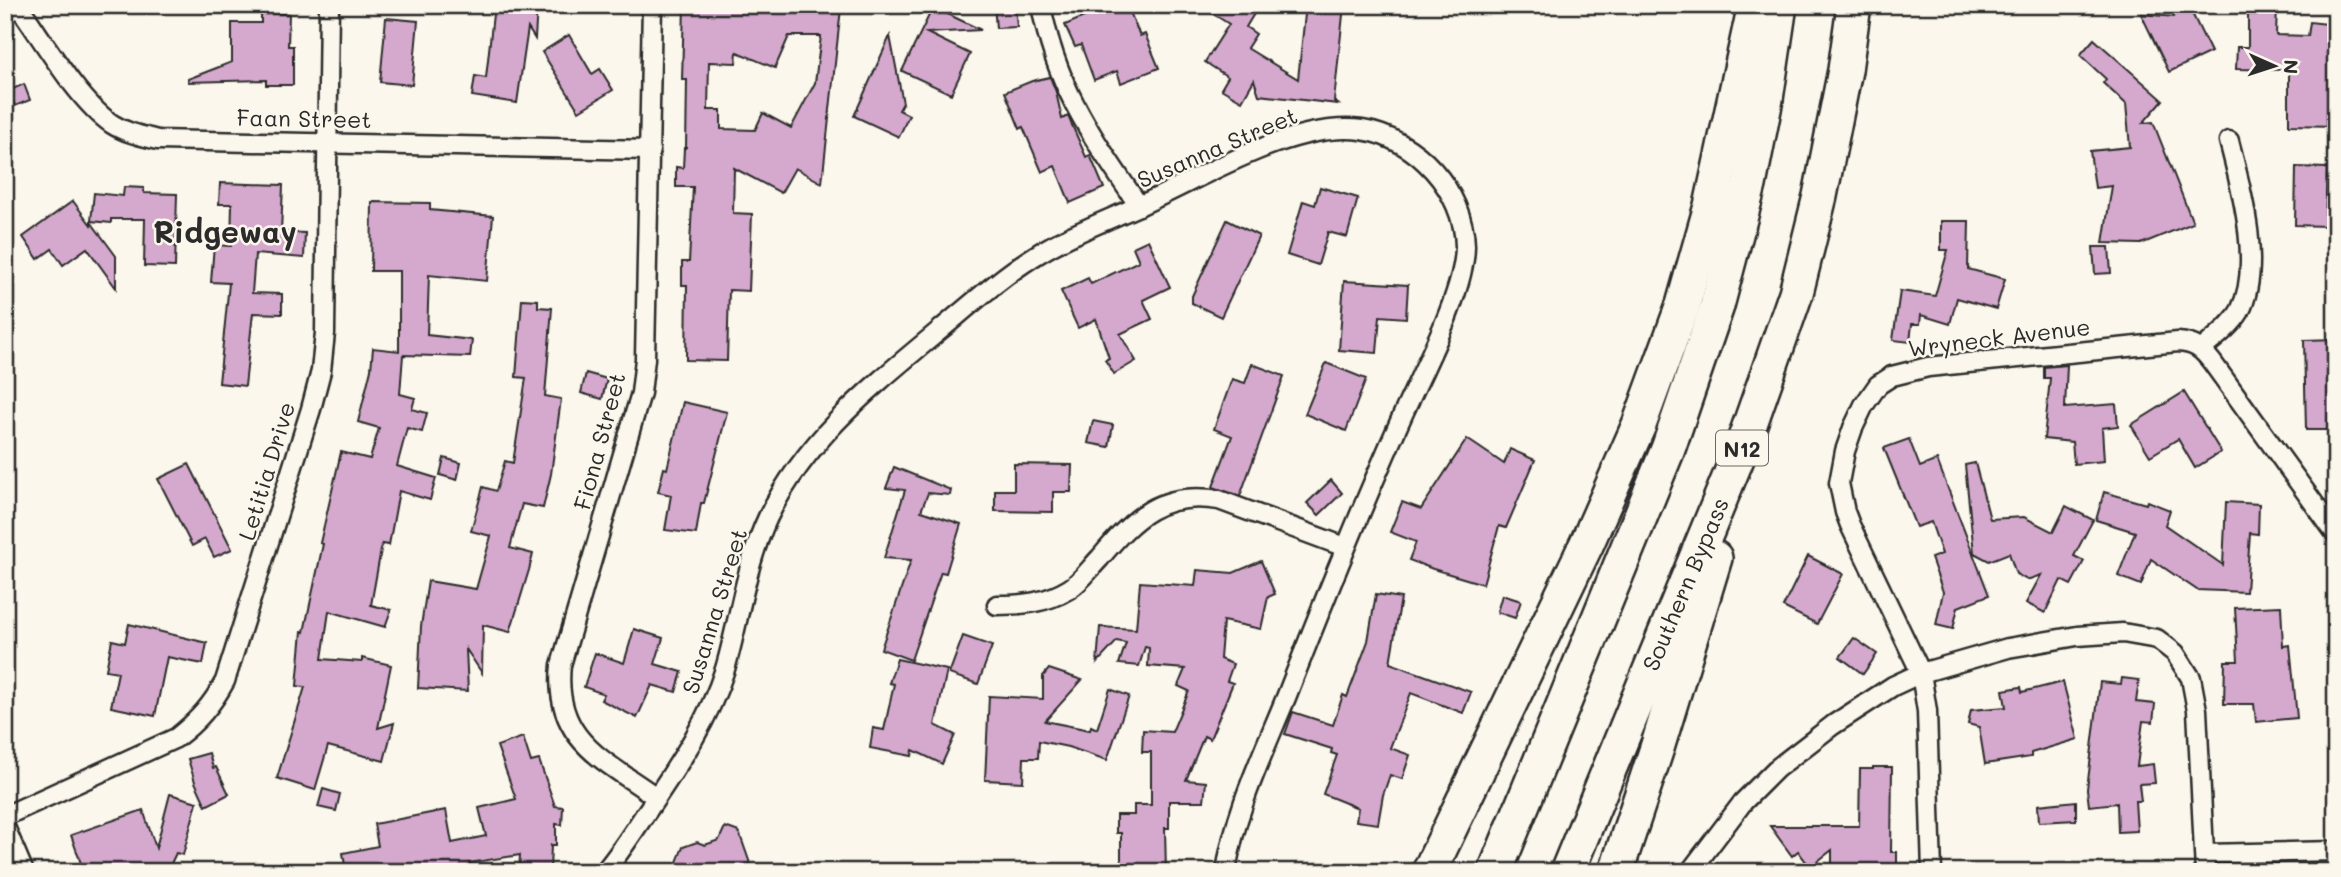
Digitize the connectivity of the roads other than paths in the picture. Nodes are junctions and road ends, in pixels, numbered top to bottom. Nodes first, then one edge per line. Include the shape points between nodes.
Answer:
1 (18, 5) edge
2 (329, 5) edge
3 (652, 5) edge
4 (1041, 5) edge
5 (1755, 5) edge
6 (1780, 5) edge
7 (1854, 5) edge
8 (2229, 141) dead end
9 (327, 142) junction
10 (650, 150) junction
11 (1139, 206) junction
12 (2202, 349) junction
13 (1743, 444) junction
14 (2336, 534) edge
15 (1345, 547) junction
16 (997, 605) dead end
17 (1921, 673) junction
18 (656, 797) junction
19 (5, 816) edge
20 (5, 827) edge
21 (2336, 851) edge
22 (2205, 863) edge
23 (24, 872) edge
24 (604, 872) edge
25 (1226, 872) edge
26 (1429, 872) edge
27 (1495, 872) edge
28 (1567, 872) edge
29 (1616, 872) edge
30 (1690, 872) edge
31 (1932, 872) edge

1 - 9 street, Faan Street via 95,110 133,134 182,142
2 - 9 street, Letitia Drive
3 - 10 street, Fiona Street
4 - 11 street via 1065,88
5 - 26 highway via 1711,206 1683,305 1639,425
6 - 27 highway via 1749,186 1717,306 1668,449
7 - 13 highway, Southern Bypass / N12 via 1821,196 1796,293
8 - 12 street via 2248,233 2247,295 2238,314
9 - 10 street, Faan Street
9 - 19 street, Letitia Drive via 321,371 225,681 198,721 176,738
10 - 18 street, Fiona Street via 641,393 559,685 567,722 578,739
11 - 15 street, Susanna Street via 1250,154 1330,129 1368,131 1401,143 1444,183 1454,199 1463,228 1460,279
11 - 18 street, Susanna Street via 1069,237 1015,269 826,430 769,517 751,564 717,691 692,743
12 - 14 street
12 - 17 street, Wryneck Avenue via 2178,342 1928,367 1892,376 1878,385 1853,428 1840,469 1840,494 1850,525
13 - 28 highway, Southern Bypass / N12
13 - 29 highway via 1696,627
15 - 16 street via 1219,500 1180,500 1157,506 1125,527 1070,588 1029,604
15 - 25 street, Susanna Street via 1240,813
17 - 22 street via 2045,640 2123,633 2157,639 2175,653 2191,678 2197,710
17 - 30 street via 1833,725 1776,769 1743,802
17 - 31 street, Wryneck Avenue via 1927,711
18 - 24 street, Susanna Street
20 - 23 street
21 - 22 street

